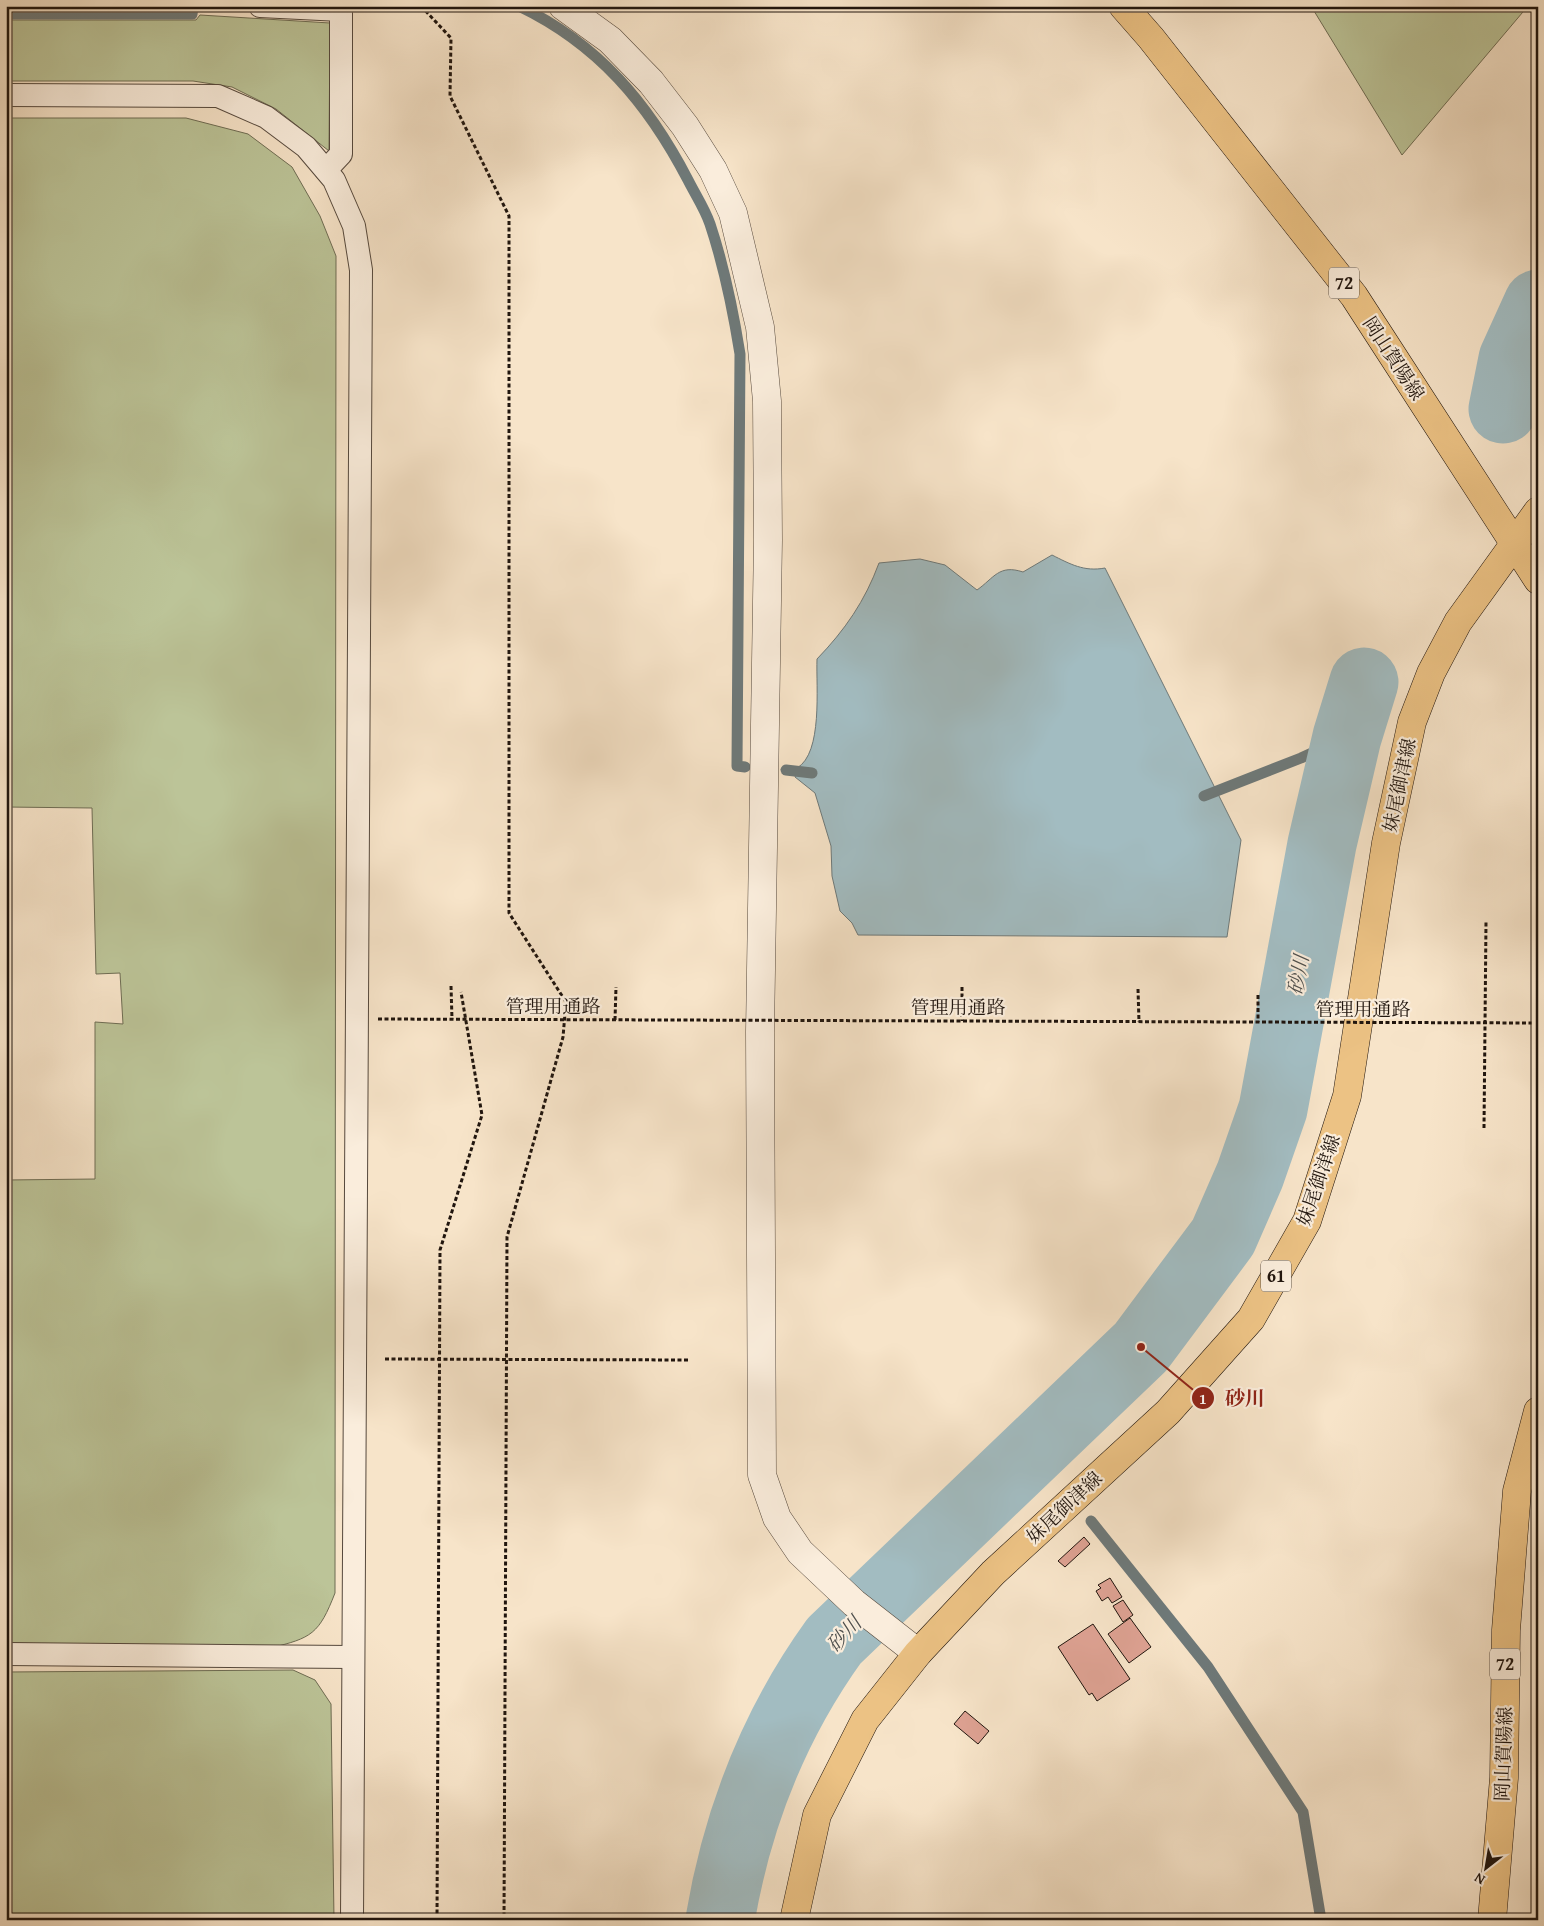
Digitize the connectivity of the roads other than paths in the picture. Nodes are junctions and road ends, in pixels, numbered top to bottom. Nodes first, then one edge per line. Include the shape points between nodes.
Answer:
1 (260, 6) edge
2 (563, 6) edge
3 (1123, 6) edge
4 (6, 95) edge
5 (326, 170) junction
6 (1538, 511) edge
7 (1513, 544) junction
8 (1538, 580) edge
9 (1538, 1411) edge
10 (918, 1653) junction
11 (6, 1654) edge
12 (352, 1657) junction
13 (352, 1920) edge
14 (794, 1920) edge
15 (1492, 1920) edge

1 - 5 lane via 341,10 341,154
2 - 10 street via 610,40 651,82 713,170 733,213 760,327 767,401 768,540 760,1032 762,1475 777,1518 800,1552 854,1603
3 - 7 main road, 岡山賀陽線 / 72 via 1354,296
4 - 5 lane via 218,96 266,117 306,147
5 - 12 lane via 334,180 354,226 361,270
6 - 7 main road, 妹尾御津線 / 61
7 - 8 main road, 岡山賀陽線 / 72
7 - 10 main road, 妹尾御津線 / 61 via 1458,622 1431,673 1412,722 1386,843 1347,1096 1307,1220 1251,1319 1168,1412 993,1573
9 - 15 main road, 岡山賀陽線 / 72 via 1517,1492 1506,1630 1504,1778
10 - 14 main road, 妹尾御津線 / 61 via 865,1720 817,1815
11 - 12 lane
12 - 13 lane

